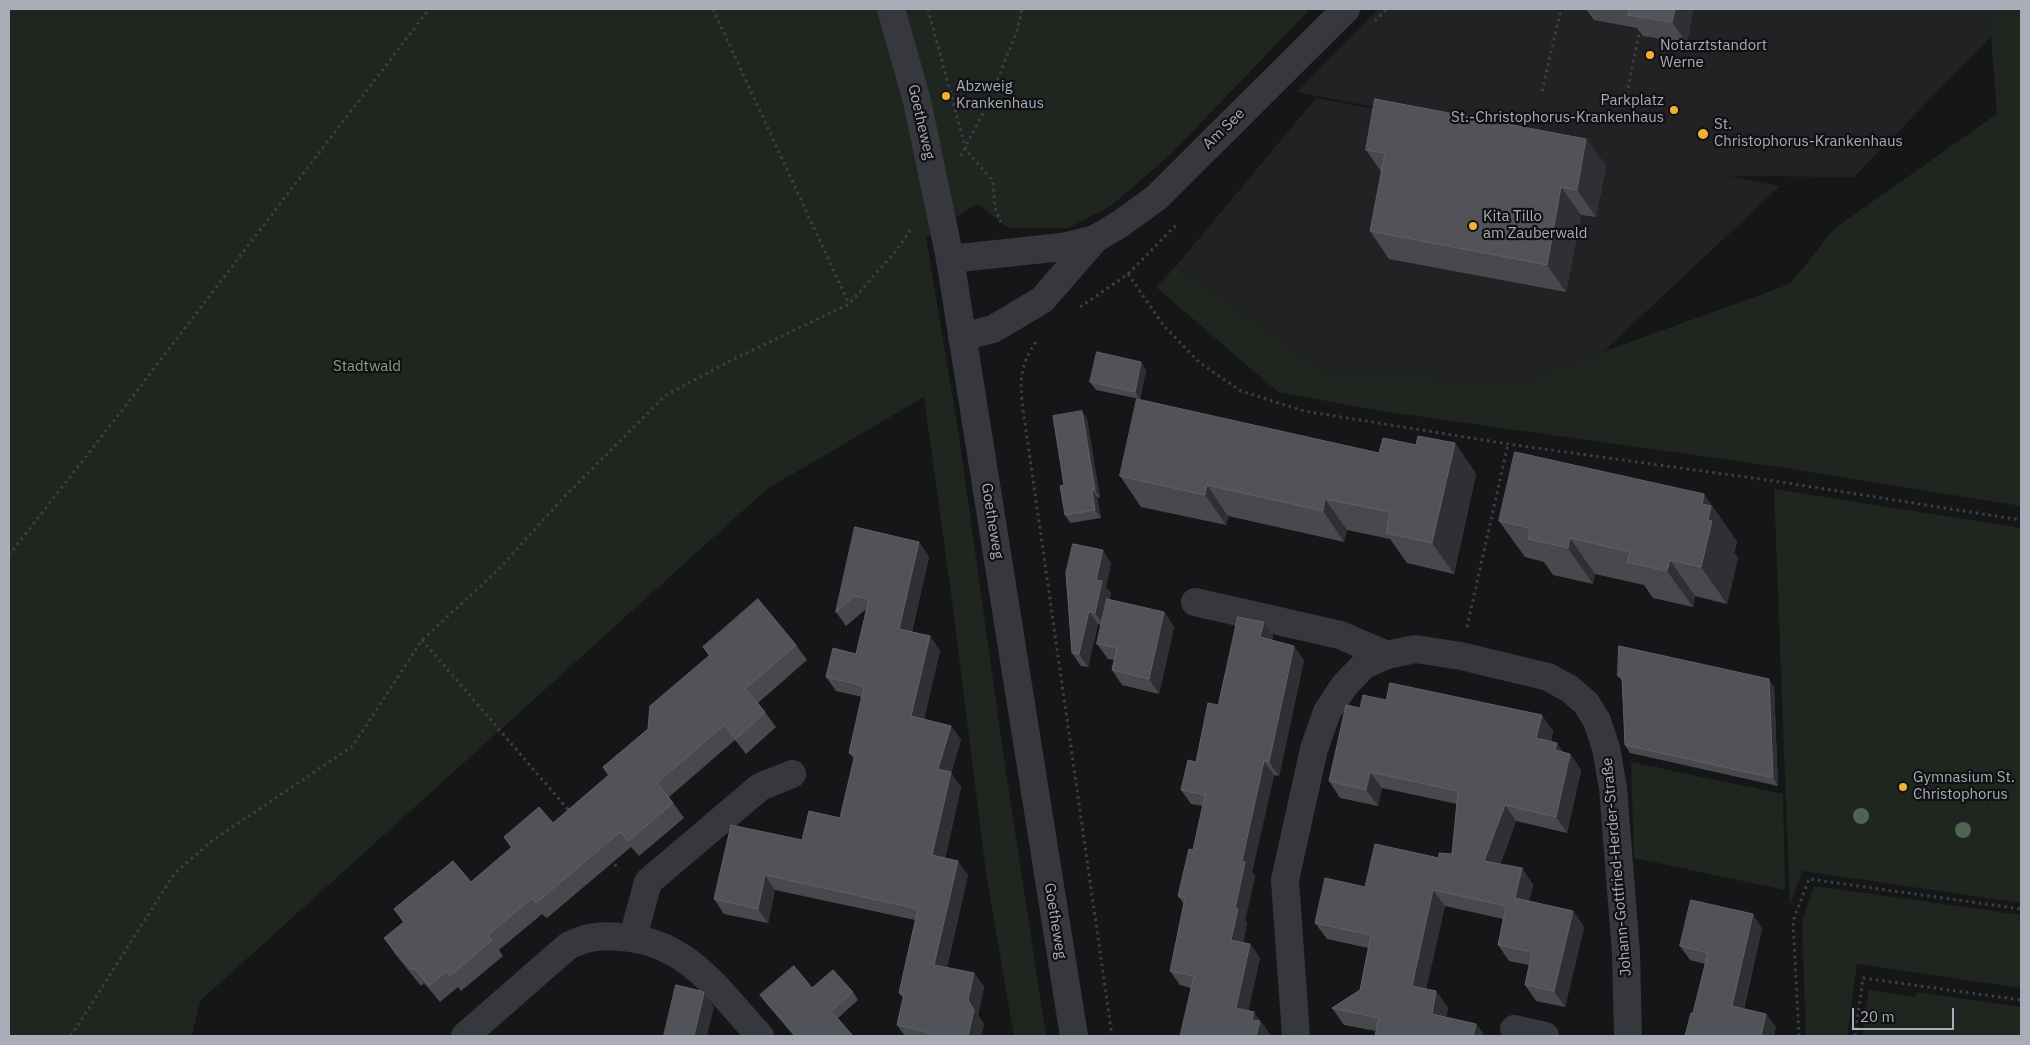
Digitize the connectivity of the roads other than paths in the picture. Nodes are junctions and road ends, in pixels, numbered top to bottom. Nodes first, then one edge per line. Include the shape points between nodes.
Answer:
1 (891, 9) edge
2 (1346, 9) edge
3 (1095, 239) junction
4 (950, 259) junction
5 (962, 337) junction
6 (1195, 602) dead end
7 (1387, 655) junction
8 (792, 774) dead end
9 (633, 937) junction
10 (1514, 1029) dead end
11 (465, 1036) edge
12 (760, 1036) edge
13 (1074, 1036) edge
14 (1296, 1036) edge
15 (1545, 1036) edge
16 (1628, 1036) edge

1 - 4 street, Goetheweg via 917,101
2 - 3 street, Am See via 1156,198
3 - 4 street, Am See via 1062,247
3 - 5 street, Am See via 1042,300 993,329
4 - 5 street, Goetheweg
5 - 13 street, Goetheweg
6 - 7 street via 1340,634
7 - 14 street, Johann-Gottfried-Herder-Straße via 1364,665 1344,686 1327,712 1314,749 1285,880
7 - 16 street, Johann-Gottfried-Herder-Straße via 1415,649 1461,656 1548,677 1570,689 1586,703 1597,721 1606,748 1612,788 1626,953
8 - 9 street via 760,786 648,882
9 - 11 street via 601,935 582,938 568,946
9 - 12 street via 668,949 699,969
10 - 15 street

